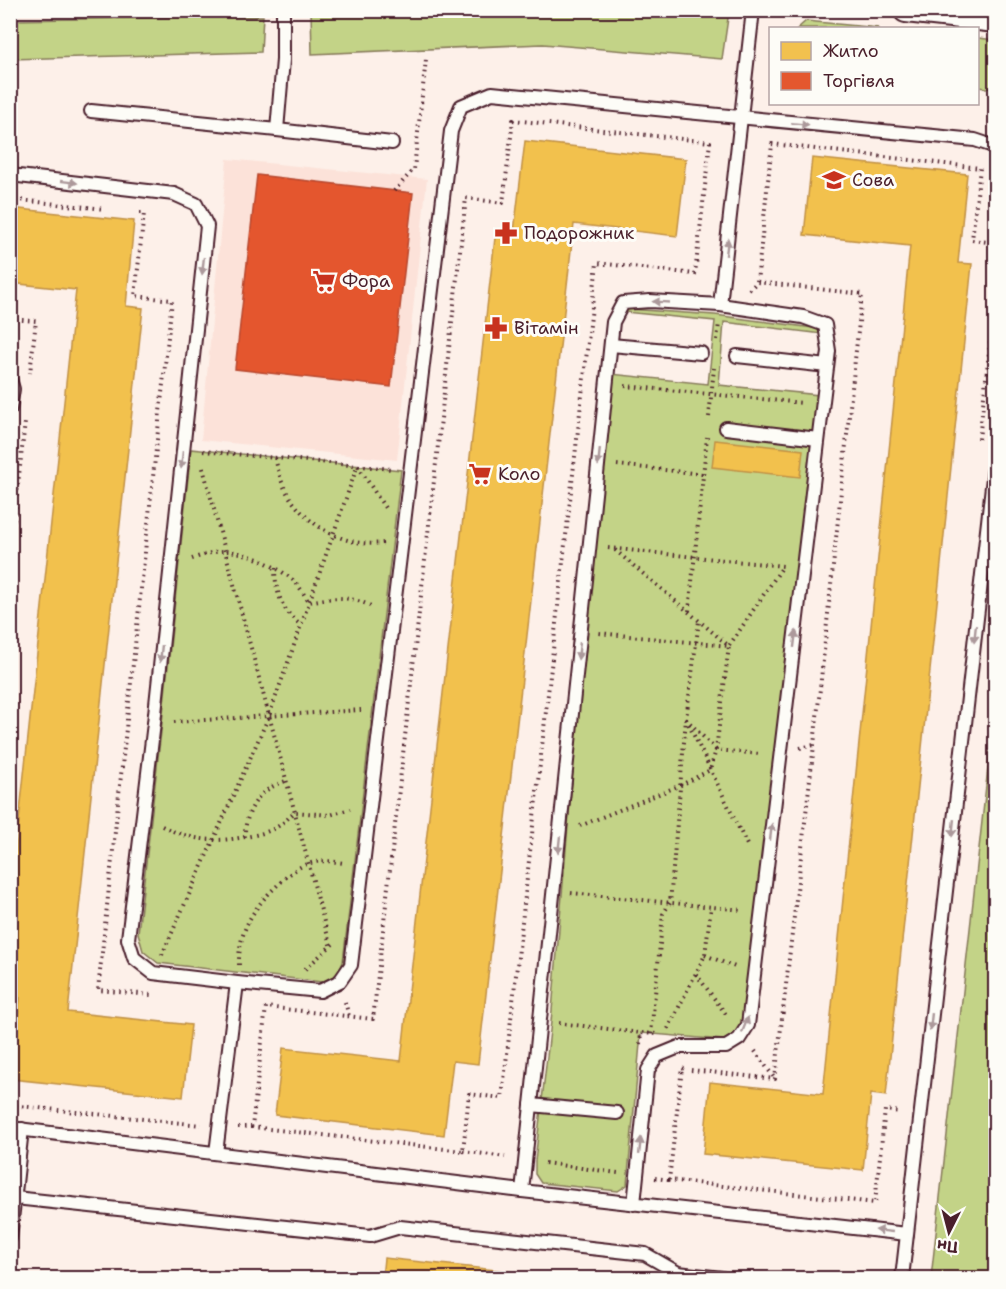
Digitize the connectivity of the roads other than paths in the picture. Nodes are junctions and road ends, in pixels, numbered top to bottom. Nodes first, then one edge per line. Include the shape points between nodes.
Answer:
1 (283, 10) edge
2 (753, 10) edge
3 (906, 10) edge
4 (996, 20) edge
5 (91, 111) dead end
6 (742, 118) junction
7 (277, 130) junction
8 (392, 143) dead end
9 (996, 147) edge
10 (10, 175) edge
11 (720, 305) junction
12 (611, 345) junction
13 (701, 353) dead end
14 (737, 356) dead end
15 (827, 366) junction
16 (10, 380) edge
17 (10, 409) edge
18 (726, 428) dead end
19 (818, 439) junction
20 (996, 451) edge
21 (238, 978) junction
22 (531, 1106) junction
23 (617, 1113) dead end
24 (16, 1129) edge
25 (216, 1153) junction
26 (522, 1191) junction
27 (15, 1198) junction
28 (634, 1204) junction
29 (907, 1234) junction
30 (10, 1238) edge
31 (722, 1278) edge
32 (902, 1278) edge

1 - 7 lane
2 - 6 lane
3 - 4 street
5 - 7 lane
6 -> 9 lane via 975,140
11 -> 6 lane
6 - 21 lane via 492,93 461,106 451,131 351,965 340,981 320,991
7 - 8 lane
10 -> 21 lane via 174,194 196,204 207,226 129,939 134,958 153,973
11 -> 12 lane via 623,303 613,322
11 - 15 lane via 803,317 825,325
12 - 13 lane
12 -> 22 lane
14 - 15 lane
15 - 19 lane
16 - 17 lane
18 - 19 lane
28 -> 19 lane via 648,1070 657,1056 679,1047 726,1047 739,1039 748,1025
20 -> 29 lane
21 - 25 lane
22 - 23 lane
22 - 26 lane
24 - 25 lane
24 - 27 lane
25 - 26 lane
26 - 28 lane
27 - 30 lane
27 - 31 lane via 370,1236 400,1227 645,1254 678,1274
29 -> 28 lane
29 - 32 lane

